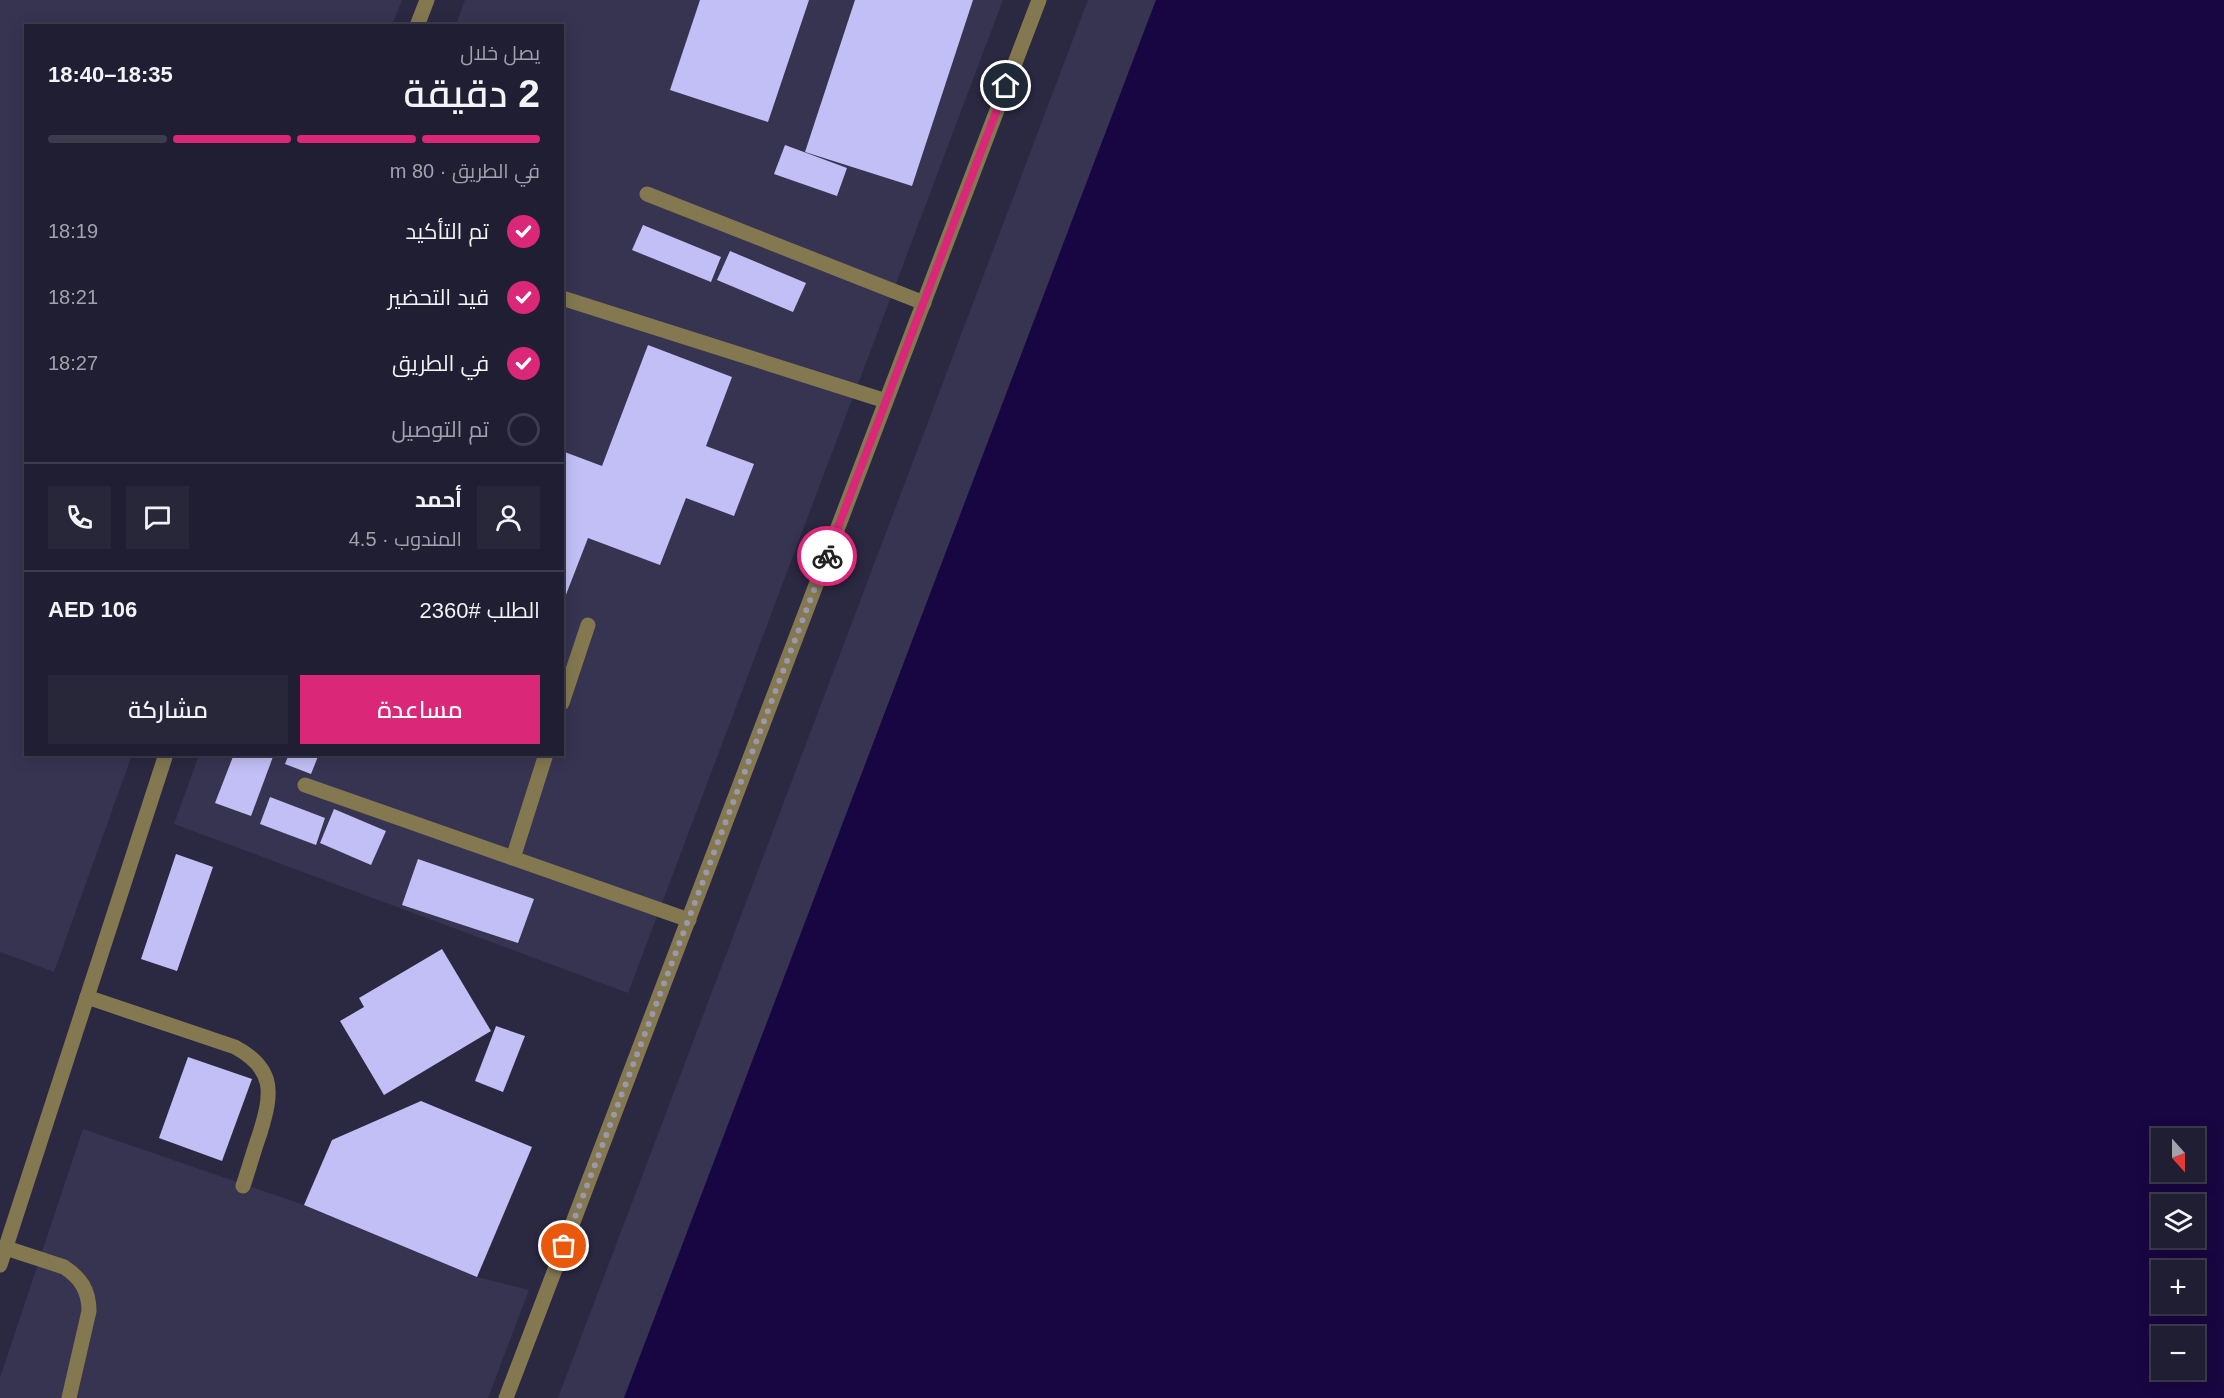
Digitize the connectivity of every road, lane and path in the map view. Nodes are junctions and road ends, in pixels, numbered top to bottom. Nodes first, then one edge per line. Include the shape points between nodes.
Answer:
1 (427, 0) edge
2 (1039, 0) edge
3 (418, 24) edge
4 (647, 194) dead end
5 (564, 299) edge
6 (924, 303) junction
7 (886, 401) junction
8 (588, 625) dead end
9 (564, 697) edge
10 (165, 756) edge
11 (545, 756) edge
12 (305, 785) dead end
13 (513, 858) junction
14 (689, 920) junction
15 (87, 997) junction
16 (243, 1186) dead end
17 (6, 1248) junction
18 (0, 1265) edge
19 (69, 1398) edge
20 (506, 1398) edge

1 - 3 lane
2 - 6 lane
4 - 6 lane
5 - 7 lane
6 - 7 lane
7 - 14 lane
8 - 9 lane
10 - 15 lane
11 - 13 lane
12 - 13 lane
13 - 14 lane
14 - 20 lane
15 - 16 lane via 235,1047 258,1064 266,1076 268,1105
15 - 17 lane
17 - 18 lane
17 - 19 lane via 64,1267 85,1288 90,1311

